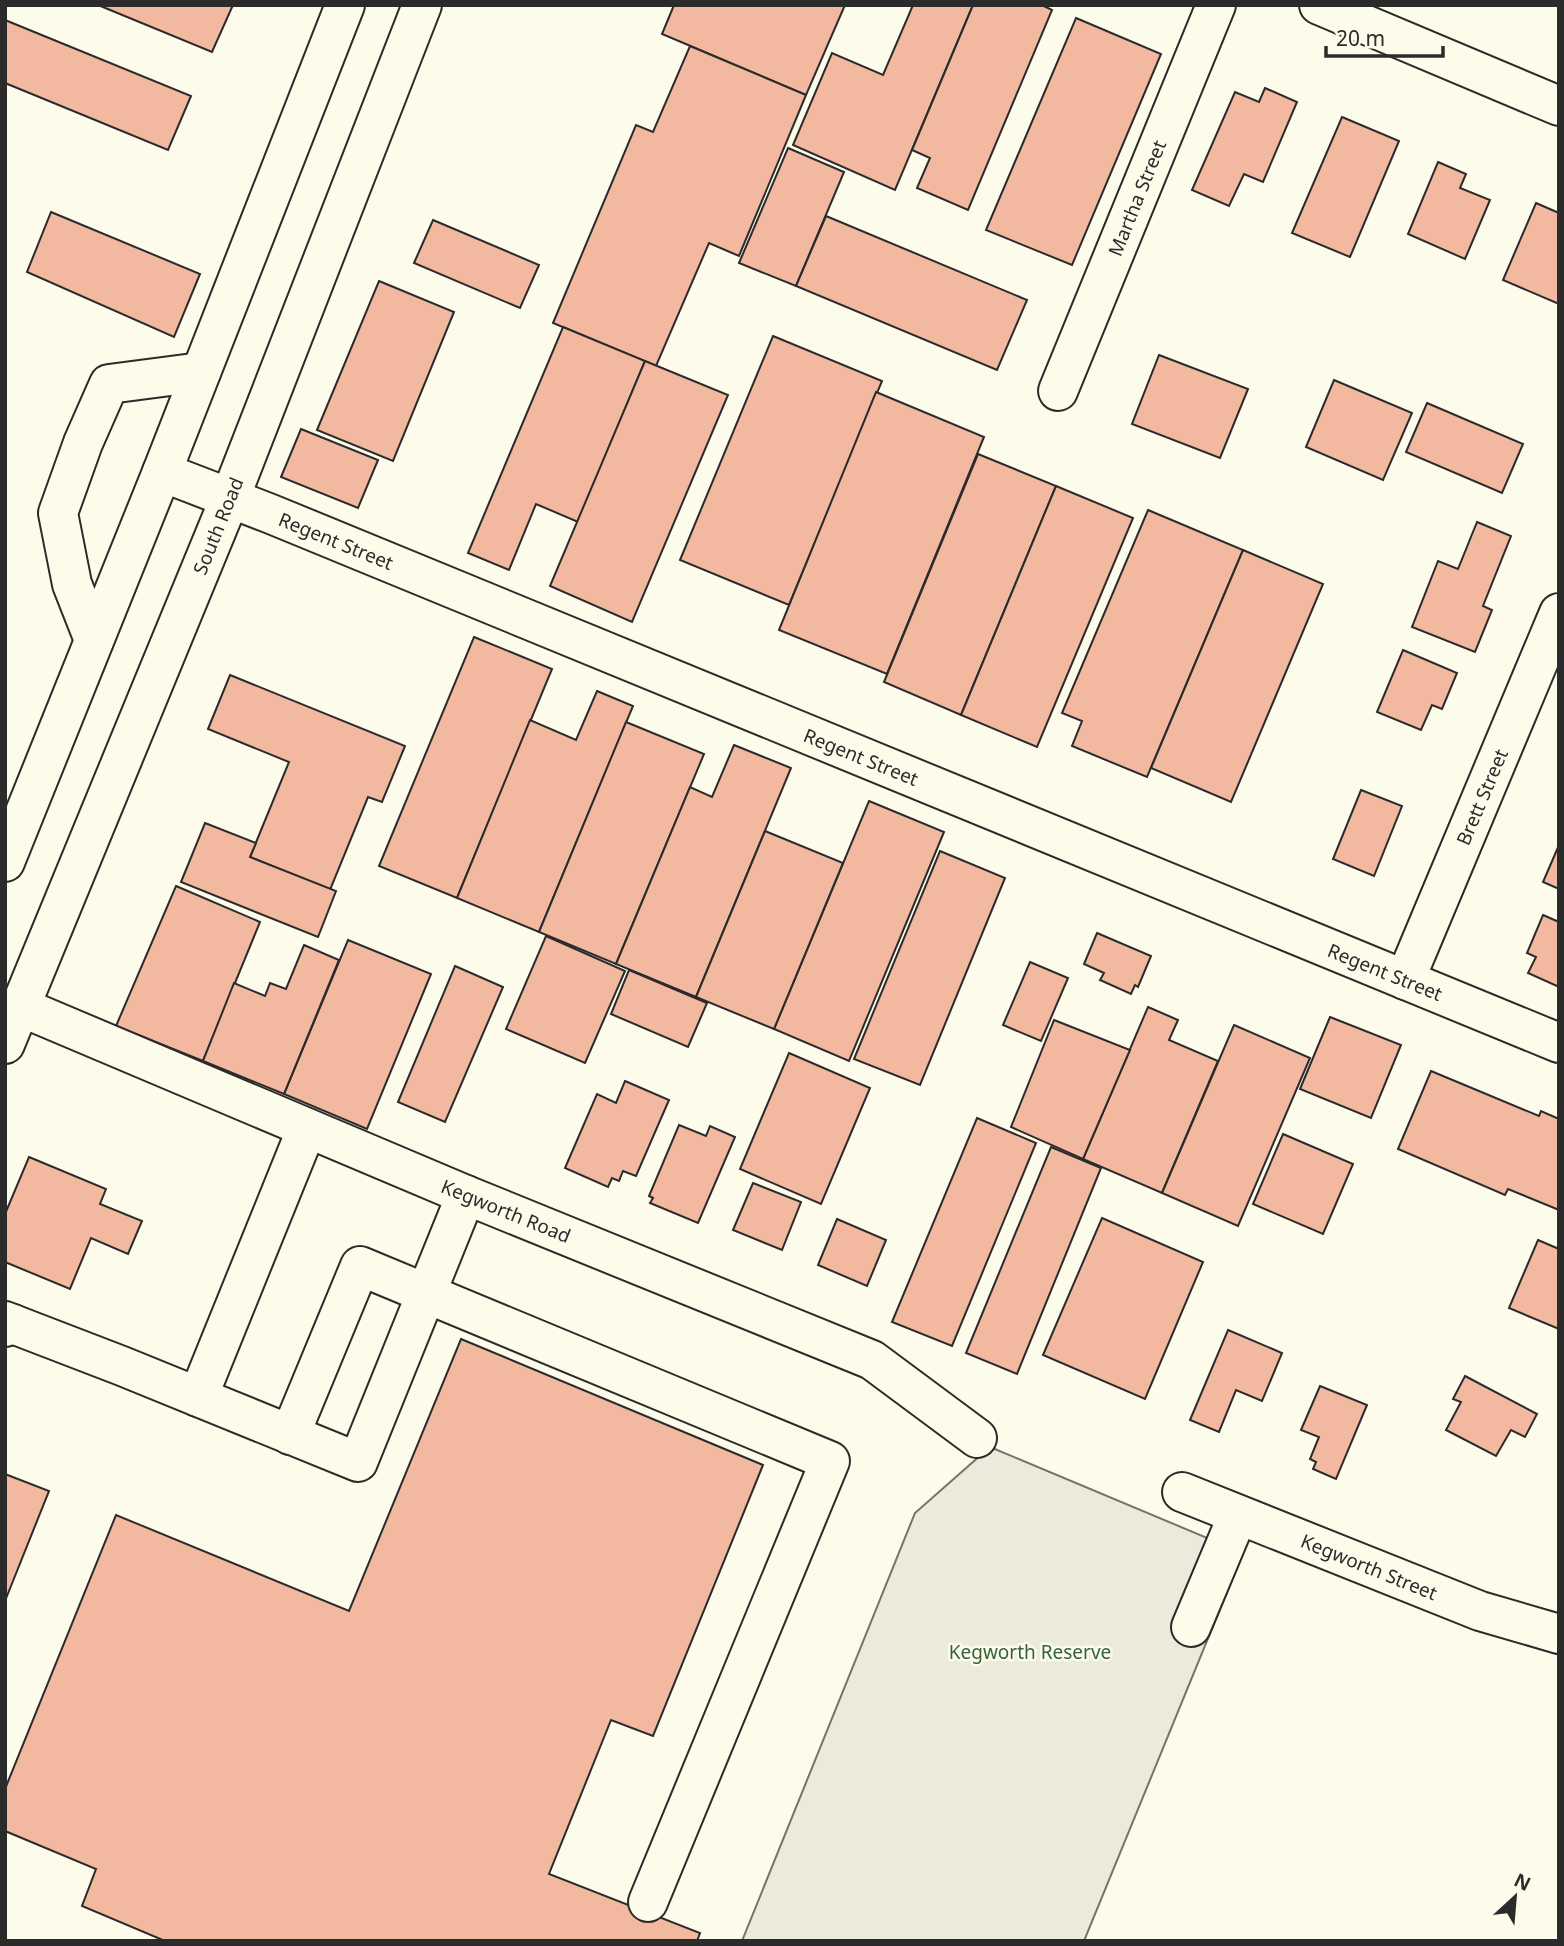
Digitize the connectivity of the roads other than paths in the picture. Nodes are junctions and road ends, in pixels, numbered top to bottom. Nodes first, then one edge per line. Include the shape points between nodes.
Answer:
1 (345, 5) edge
2 (422, 5) edge
3 (1216, 5) edge
4 (1319, 5) edge
5 (1559, 106) edge
6 (201, 372) junction
7 (1058, 391) dead end
8 (162, 472) junction
9 (230, 498) junction
10 (1559, 613) edge
11 (94, 640) junction
12 (5, 862) edge
13 (1405, 980) junction
14 (21, 1007) junction
15 (5, 1044) edge
16 (1559, 1044) edge
17 (307, 1128) junction
18 (466, 1195) junction
19 (426, 1293) junction
20 (8, 1324) edge
21 (198, 1397) junction
22 (290, 1435) junction
23 (977, 1438) dead end
24 (1182, 1492) dead end
25 (1238, 1516) junction
26 (1191, 1627) dead end
27 (1559, 1634) edge
28 (648, 1902) dead end

1 - 6 main road
2 - 9 main road, South Road
3 - 7 main road, Martha Street
4 - 5 main road
6 - 8 main road
6 - 11 main road via 108,384 83,443 58,513 72,584
8 - 9 main road, Regent Street
8 - 11 main road
9 - 13 main road, Regent Street
9 - 14 main road, South Road
10 - 13 main road, Brett Street
11 - 12 main road
13 - 16 main road, Regent Street
14 - 15 main road, South Road
14 - 17 main road, Kegworth Road
17 - 18 main road, Kegworth Road
17 - 21 main road
18 - 19 main road
18 - 23 main road, Kegworth Road via 872,1360
19 - 22 main road via 360,1266
19 - 22 main road via 358,1462
19 - 28 main road via 830,1461
20 - 21 main road
21 - 22 main road
24 - 25 main road, Kegworth Street
25 - 26 main road
25 - 27 main road, Kegworth Street via 1480,1611

